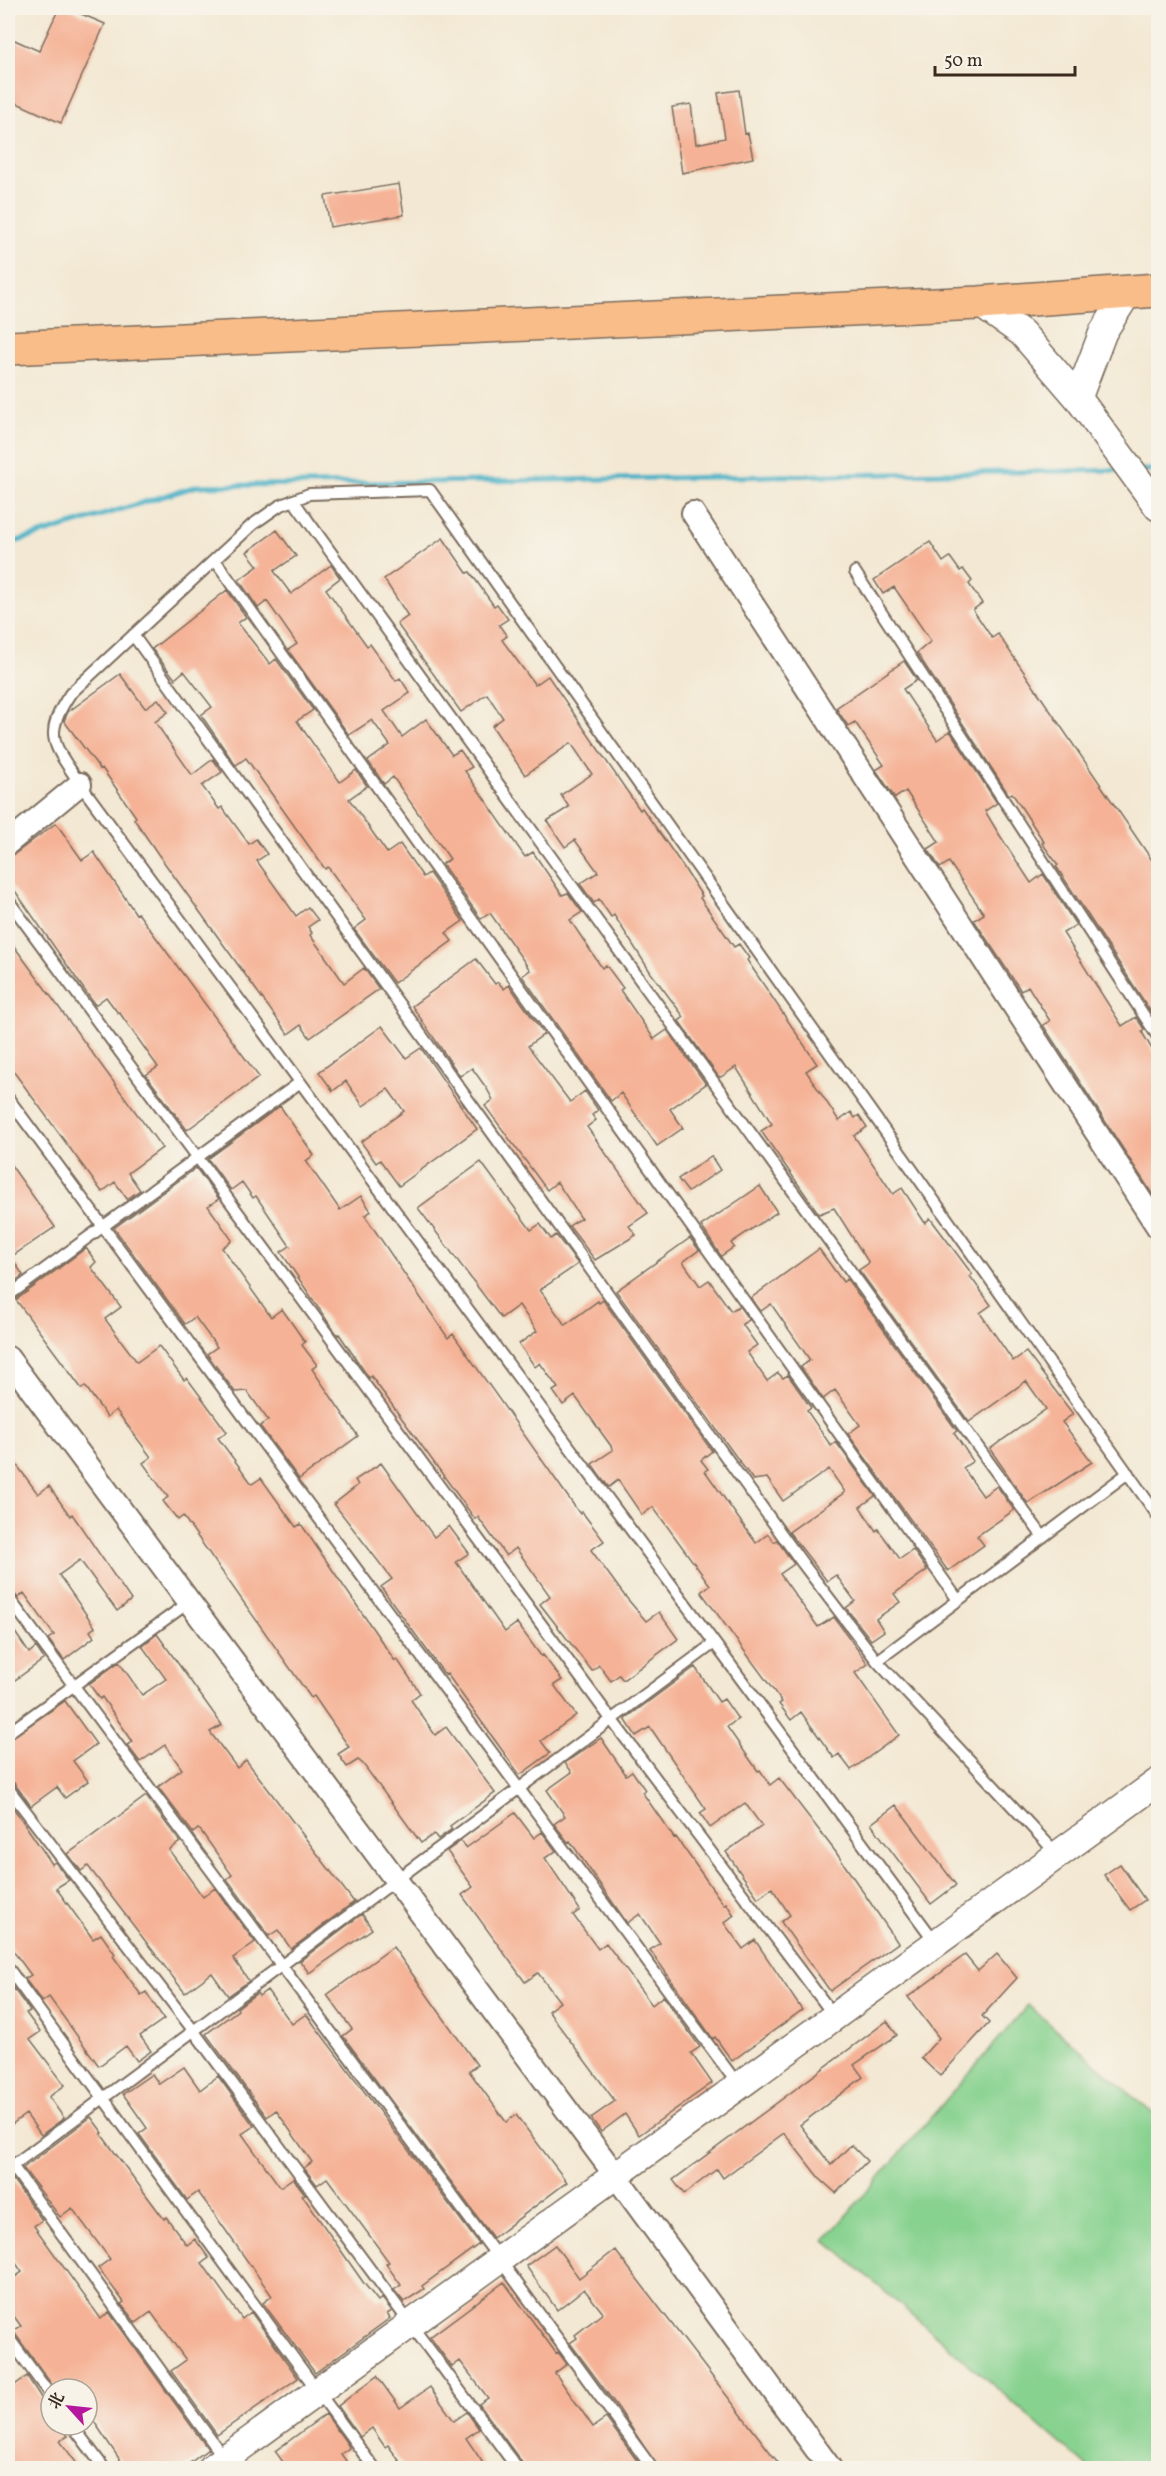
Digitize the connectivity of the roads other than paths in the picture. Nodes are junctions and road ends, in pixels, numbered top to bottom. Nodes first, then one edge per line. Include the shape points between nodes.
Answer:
1 (1144, 290) edge
2 (980, 303) junction
3 (8, 348) edge
4 (1078, 398) junction
5 (293, 500) junction
6 (1158, 507) edge
7 (693, 513) dead end
8 (214, 560) junction
9 (855, 572) dead end
10 (133, 635) junction
11 (80, 784) junction
12 (8, 843) edge
13 (8, 900) edge
14 (1158, 1037) edge
15 (299, 1083) junction
16 (8, 1098) edge
17 (199, 1157) junction
18 (104, 1226) junction
19 (1158, 1227) edge
20 (8, 1296) edge
21 (8, 1358) edge
22 (1128, 1473) junction
23 (1158, 1516) edge
24 (1043, 1537) junction
25 (8, 1597) edge
26 (958, 1600) junction
27 (188, 1603) junction
28 (713, 1644) junction
29 (877, 1661) junction
30 (73, 1686) junction
31 (611, 1719) junction
32 (8, 1733) edge
33 (1158, 1782) edge
34 (8, 1788) edge
35 (519, 1788) junction
36 (1058, 1855) junction
37 (394, 1881) junction
38 (936, 1944) junction
39 (281, 1965) junction
40 (8, 1968) edge
41 (835, 2017) junction
42 (193, 2030) junction
43 (739, 2086) junction
44 (103, 2097) junction
45 (9, 2165) edge
46 (616, 2176) junction
47 (500, 2260) junction
48 (412, 2323) junction
49 (8, 2337) edge
50 (39, 2380) edge
51 (316, 2392) junction
52 (81, 2437) edge
53 (222, 2465) edge
54 (829, 2468) edge
55 (104, 2469) edge
56 (374, 2469) edge
57 (517, 2469) edge
58 (652, 2469) edge

1 - 2 highway
1 - 4 street via 1103,332
2 - 3 highway
2 - 4 street via 1022,333
4 - 6 street
5 - 8 lane via 252,525
5 - 22 lane via 309,494 430,490
5 - 24 lane
7 - 19 street
8 - 10 lane
8 - 26 lane
9 - 14 lane
10 - 11 lane via 70,694 56,716 53,733 57,751
10 - 29 lane
11 - 12 street
11 - 15 lane
13 - 17 lane
15 - 17 lane
15 - 28 lane
16 - 18 lane
17 - 18 lane
17 - 31 lane
18 - 20 lane
18 - 35 lane
21 - 27 street
22 - 23 lane
22 - 24 lane
24 - 26 lane
25 - 30 lane
26 - 29 lane
27 - 30 lane
27 - 37 street
28 - 31 lane
28 - 38 lane
29 - 36 lane
30 - 32 lane
30 - 39 lane
31 - 35 lane
31 - 41 lane
33 - 36 street
34 - 42 lane
35 - 37 lane
35 - 43 lane
36 - 38 street
37 - 39 lane
37 - 46 street
38 - 41 street
39 - 42 lane
39 - 47 lane
40 - 44 lane
41 - 43 street
42 - 44 lane
42 - 48 lane
43 - 46 street
44 - 45 lane
44 - 51 lane
45 - 53 lane
46 - 47 street
46 - 54 street
47 - 48 street
47 - 58 lane
48 - 51 street
48 - 57 lane
49 - 50 lane
51 - 53 street
51 - 56 lane
52 - 55 lane

